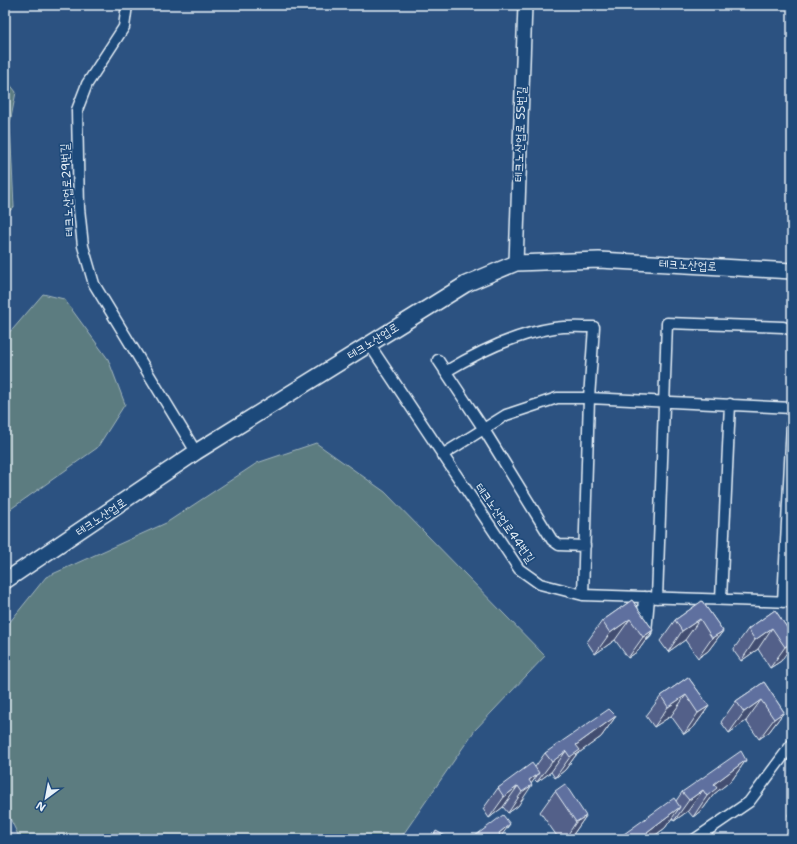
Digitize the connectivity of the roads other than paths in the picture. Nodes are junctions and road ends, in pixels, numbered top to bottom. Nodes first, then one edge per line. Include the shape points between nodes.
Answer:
1 (126, 5) edge
2 (525, 5) edge
3 (516, 263) junction
4 (792, 271) edge
5 (792, 330) edge
6 (369, 344) junction
7 (438, 360) dead end
8 (445, 372) junction
9 (590, 398) junction
10 (665, 402) junction
11 (730, 404) junction
12 (792, 408) edge
13 (792, 423) edge
14 (483, 428) junction
15 (196, 452) junction
16 (442, 455) junction
17 (585, 546) junction
18 (5, 581) edge
19 (583, 596) junction
20 (650, 598) junction
21 (722, 599) junction
22 (787, 602) edge
23 (792, 744) edge
24 (695, 839) edge

1 - 15 street, 테크노산업로29번길 via 124,27 87,84 77,110 79,208 83,246 94,284
2 - 3 street, 테크노산업로 55번길
3 - 4 main road, 테크노산업로 via 599,260
3 - 6 main road, 테크노산업로 via 466,284
5 - 10 street via 783,327 667,323
6 - 15 main road, 테크노산업로
6 - 16 street, 테크노산업로44번길
7 - 8 street
8 - 9 street via 475,353 516,338 554,328 594,327
8 - 14 street
9 - 10 street
9 - 14 street via 557,398 506,415
9 - 17 street
10 - 11 street
10 - 20 street
11 - 12 street
11 - 21 street
13 - 22 street, 테크노산업로44번길
14 - 16 street
14 - 17 street via 552,540 560,545
15 - 18 main road, 테크노산업로
16 - 19 street, 테크노산업로44번길 via 519,570 540,584
17 - 19 street
19 - 20 street, 테크노산업로44번길
20 - 21 street, 테크노산업로44번길
21 - 22 street, 테크노산업로44번길
23 - 24 street via 749,802

